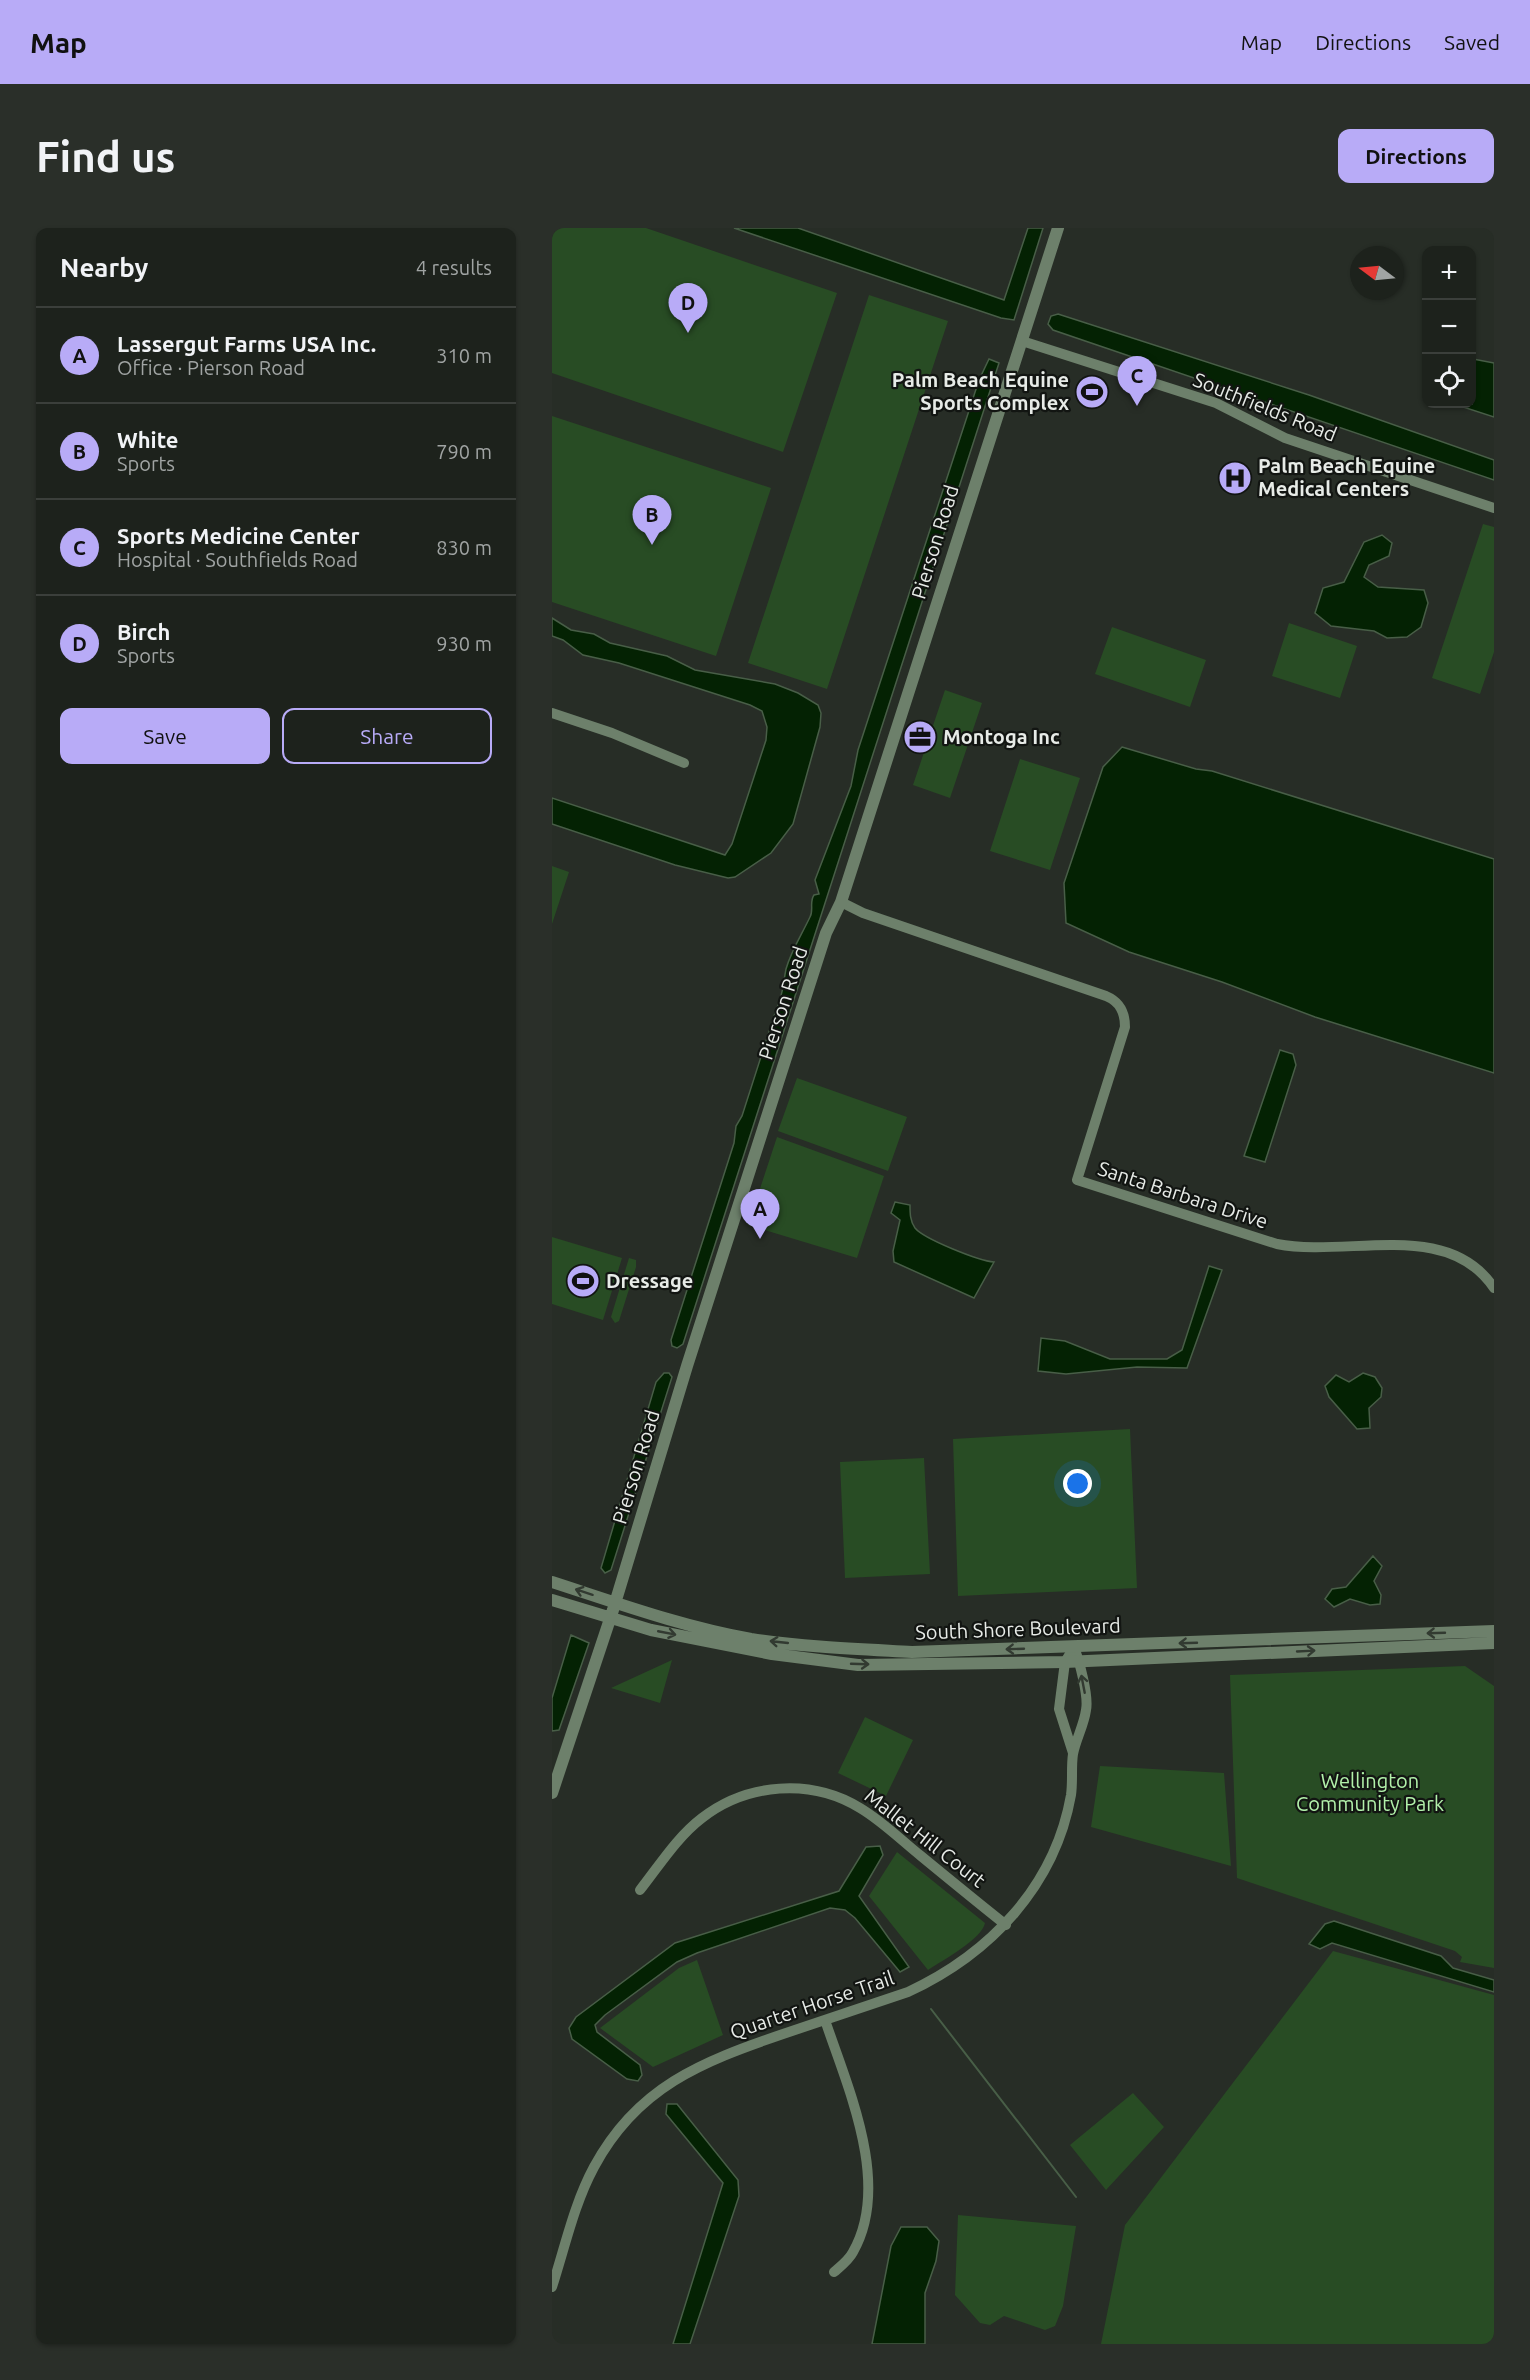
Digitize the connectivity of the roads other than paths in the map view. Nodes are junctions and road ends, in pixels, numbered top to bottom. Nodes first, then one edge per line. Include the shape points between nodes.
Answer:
1 (1058, 228) edge
2 (1022, 340) junction
3 (1494, 508) edge
4 (552, 713) edge
5 (684, 763) dead end
6 (841, 902) junction
7 (1494, 1288) edge
8 (552, 1582) edge
9 (552, 1600) edge
10 (615, 1604) junction
11 (611, 1618) junction
12 (1494, 1631) edge
13 (1494, 1642) edge
14 (1074, 1647) junction
15 (1079, 1661) junction
16 (1065, 1662) junction
17 (1074, 1753) junction
18 (552, 1793) edge
19 (640, 1890) dead end
20 (1006, 1925) junction
21 (825, 2020) junction
22 (834, 2272) dead end
23 (552, 2287) edge

1 - 2 street, Pierson Road
2 - 3 street, Southfields Road via 1216,403 1289,440
2 - 6 street, Pierson Road
4 - 5 street
6 - 7 street, Santa Barbara Drive via 1117,1002 1124,1014 1125,1027 1077,1180 1297,1248 1418,1245 1445,1250 1474,1266
6 - 10 street, Pierson Road via 826,933
10 -> 8 street, South Shore Boulevard
9 - 11 street, South Shore Boulevard
10 - 11 street, Pierson Road
14 -> 10 street, South Shore Boulevard via 912,1652 840,1648 751,1639
11 -> 16 street, South Shore Boulevard via 772,1654 858,1665
11 - 18 street, Pierson Road
12 -> 14 street, South Shore Boulevard
15 -> 13 street, South Shore Boulevard
14 - 15 street, Quarter Horse Trail
14 - 16 street, Quarter Horse Trail
15 - 16 street, South Shore Boulevard
17 -> 15 street, Quarter Horse Trail via 1087,1707
16 - 17 street, Quarter Horse Trail via 1059,1709
17 - 20 street, Quarter Horse Trail via 1071,1794 1060,1836 1037,1883
19 - 20 street, Mallet Hill Court via 687,1832 716,1808 745,1795 795,1788 832,1795 861,1808
20 - 21 street, Quarter Horse Trail via 969,1958 932,1981
21 - 22 street via 859,2119 867,2165 866,2204 858,2242 852,2255
21 - 23 street, Quarter Horse Trail via 706,2061 664,2086 638,2108 607,2146 587,2182

